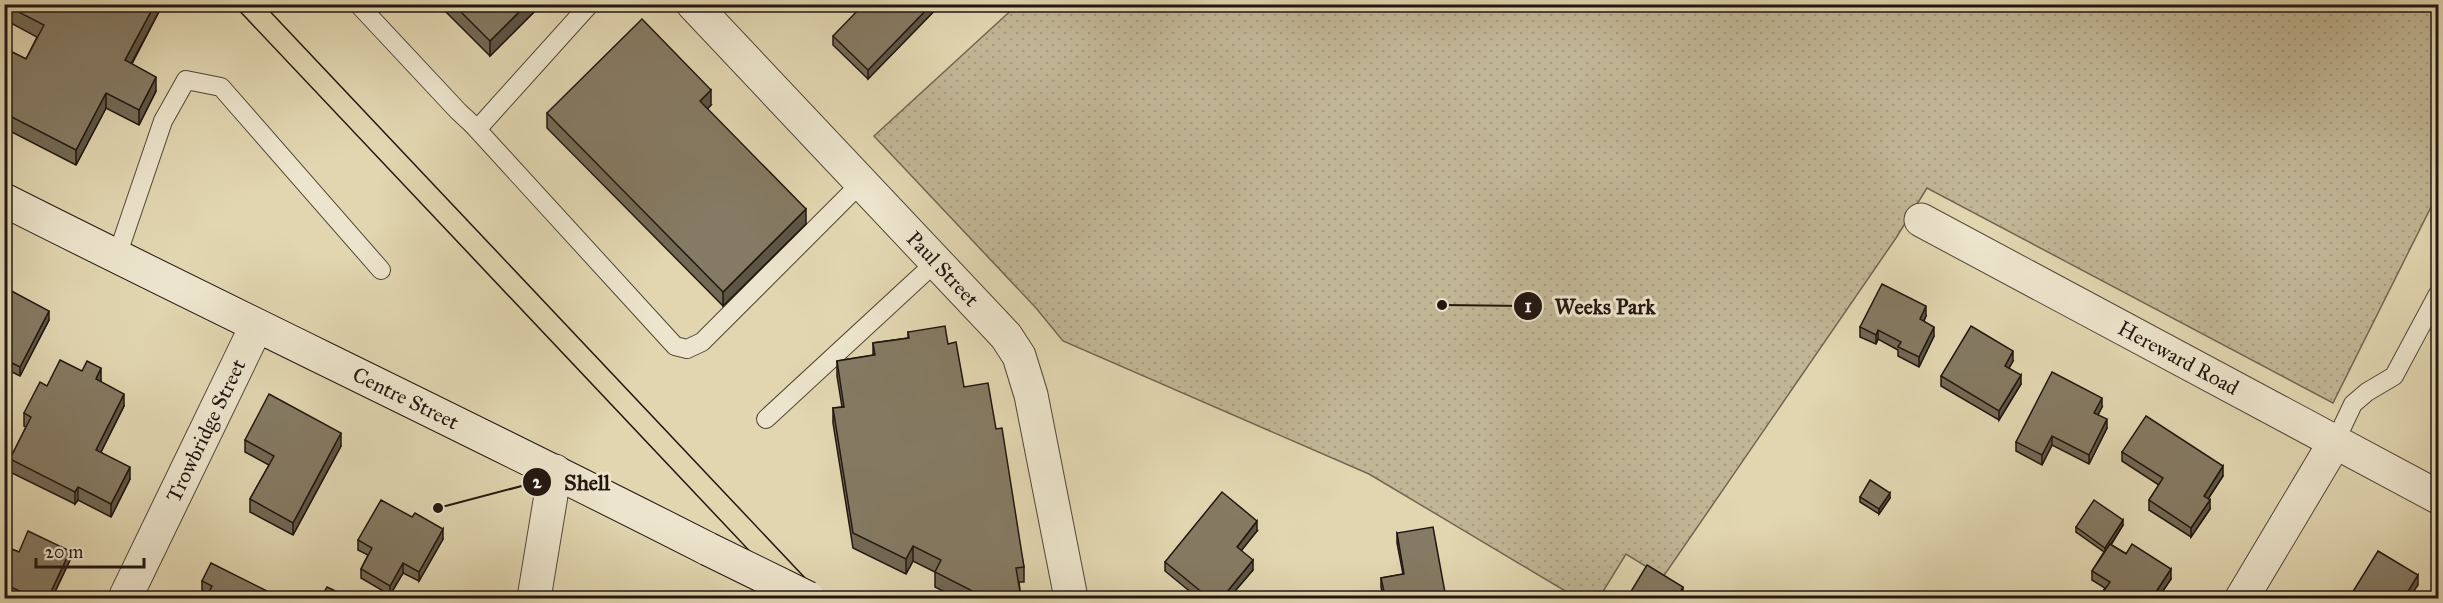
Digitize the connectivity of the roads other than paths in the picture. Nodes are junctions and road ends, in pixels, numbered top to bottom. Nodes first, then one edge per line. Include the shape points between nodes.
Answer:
1 (358, 4) edge
2 (590, 4) edge
3 (693, 4) edge
4 (473, 125) junction
5 (862, 182) junction
6 (4, 200) edge
7 (1921, 220) dead end
8 (117, 256) junction
9 (937, 261) junction
10 (381, 270) dead end
11 (2439, 294) edge
12 (256, 327) junction
13 (766, 419) dead end
14 (2335, 442) junction
15 (555, 471) junction
16 (2439, 497) edge
17 (125, 598) edge
18 (534, 598) edge
19 (808, 598) edge
20 (1071, 598) edge
21 (2242, 598) edge

1 - 4 lane
2 - 4 lane via 481,125
3 - 5 street, Paul Street
4 - 5 lane via 675,346 687,350 702,342
5 - 9 street, Paul Street
6 - 8 street, Centre Street
7 - 14 street, Hereward Road
8 - 10 lane via 164,121 186,80 221,87
8 - 12 street, Centre Street
9 - 13 lane
9 - 20 street, Paul Street via 1006,336 1023,366
11 - 14 lane via 2394,376 2353,404
12 - 15 street, Centre Street
12 - 17 street, Trowbridge Street
14 - 16 street, Hereward Road
14 - 21 street
15 - 18 street
15 - 19 street, Centre Street, bridge

